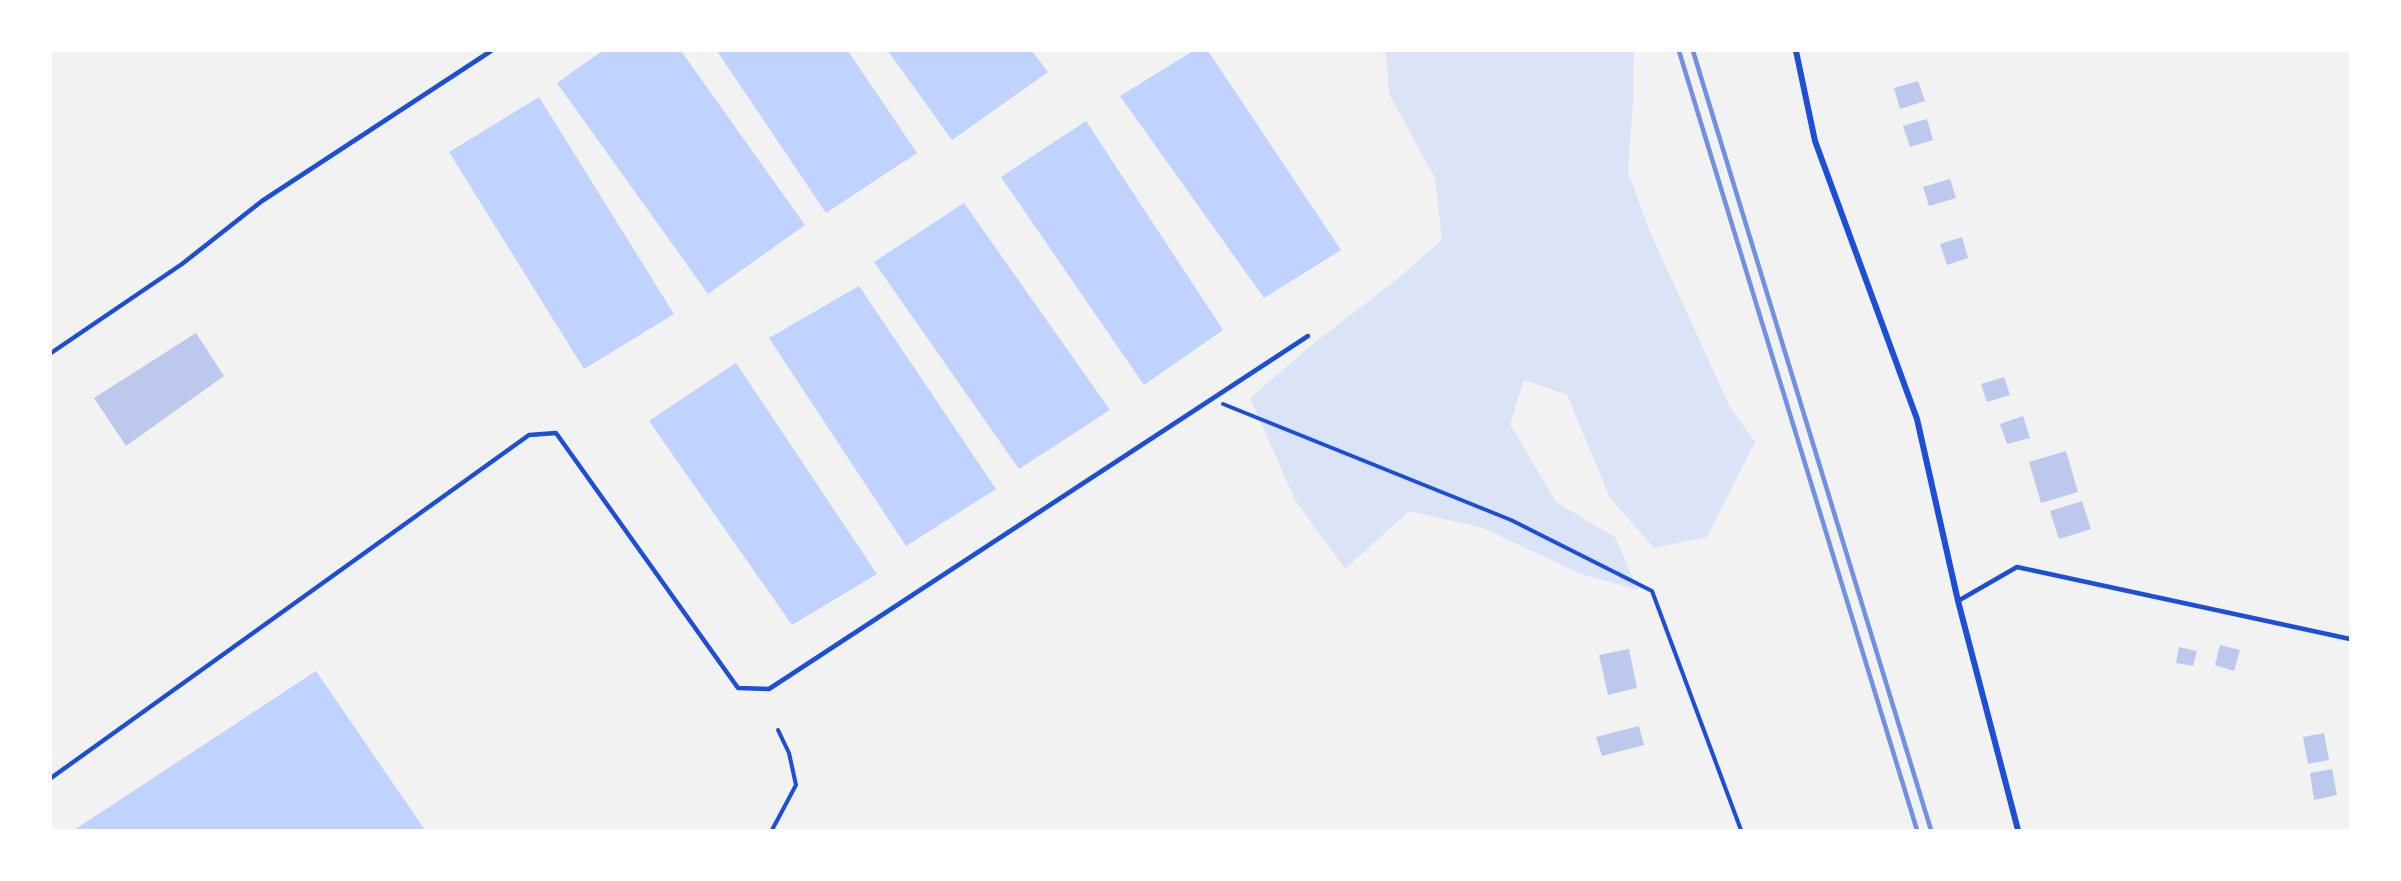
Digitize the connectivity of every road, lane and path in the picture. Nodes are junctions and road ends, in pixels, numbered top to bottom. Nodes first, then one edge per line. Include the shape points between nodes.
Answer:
1 (490, 51) edge
2 (1796, 51) edge
3 (1308, 336) dead end
4 (51, 352) edge
5 (1211, 399) junction
6 (1958, 601) junction
7 (2350, 639) edge
8 (778, 730) dead end
9 (51, 778) edge
10 (772, 830) edge
11 (1741, 830) edge
12 (2018, 830) edge

1 - 4 lane via 262,201 182,264
2 - 6 street via 1815,141 1917,419
3 - 5 lane
5 - 9 lane via 769,689 738,688 556,433 529,435
5 - 11 path via 1510,520 1652,591
6 - 7 lane via 2017,567
6 - 12 street
8 - 10 path via 789,753 796,785

